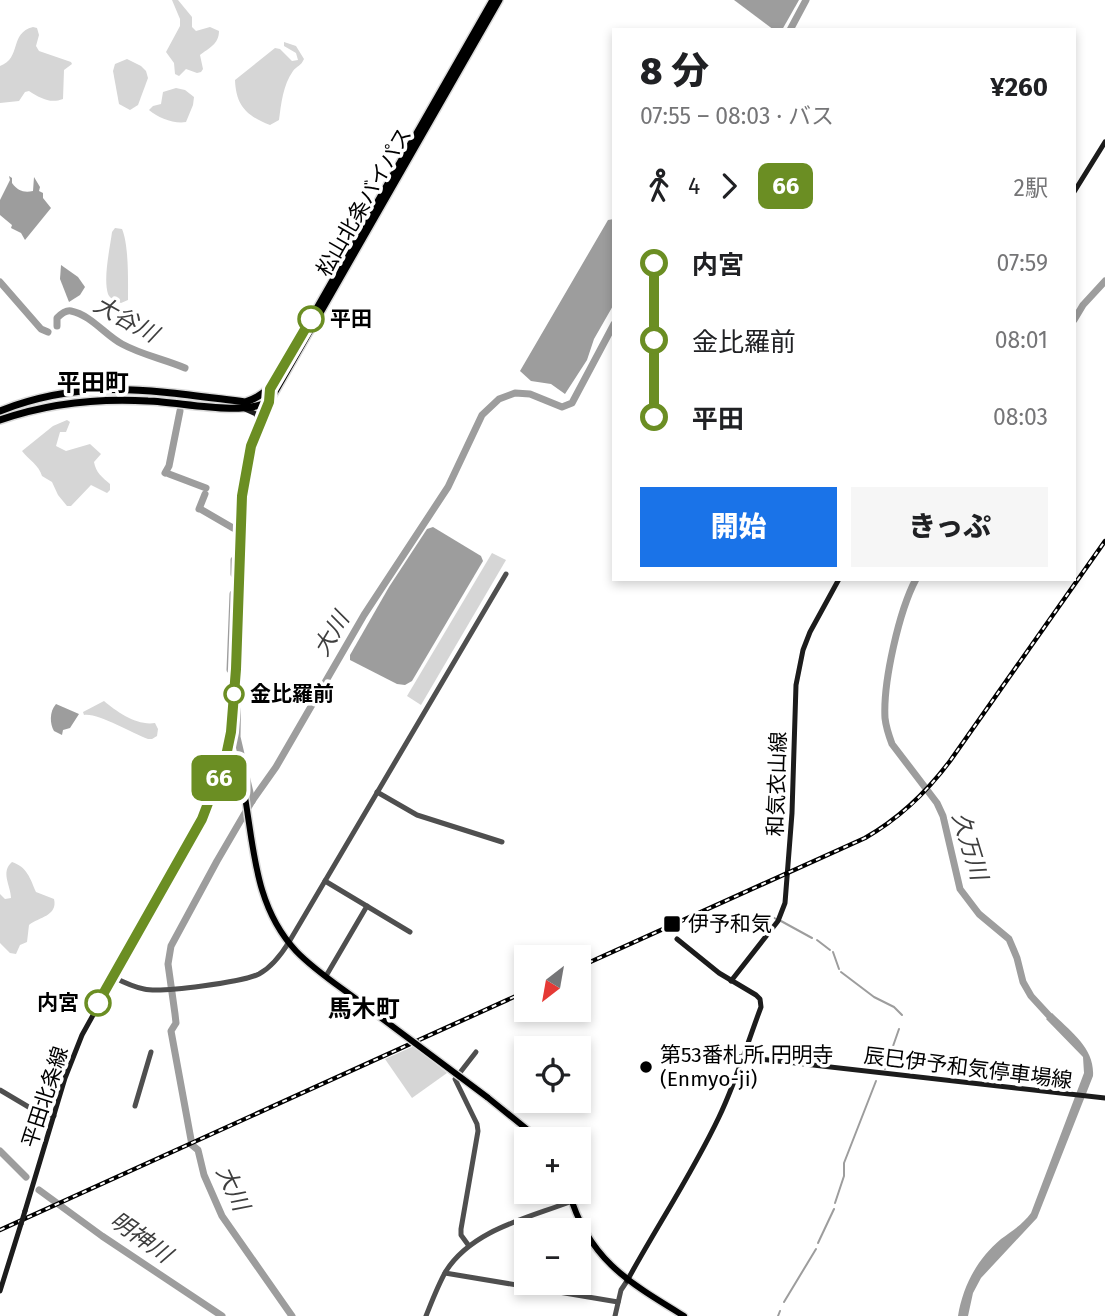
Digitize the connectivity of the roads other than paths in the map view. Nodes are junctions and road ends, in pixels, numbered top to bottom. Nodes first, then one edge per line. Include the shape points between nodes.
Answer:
1 (493, 0) edge
2 (499, 0) edge
3 (1105, 142) edge
4 (1076, 189) edge
5 (270, 389) junction
6 (269, 402) junction
7 (245, 405) junction
8 (0, 411) edge
9 (0, 420) edge
10 (260, 422) junction
11 (506, 574) dead end
12 (838, 581) edge
13 (224, 761) junction
14 (377, 792) junction
15 (502, 842) dead end
16 (325, 881) junction
17 (367, 906) junction
18 (410, 932) dead end
19 (677, 939) dead end
20 (289, 942) junction
21 (326, 975) junction
22 (113, 977) junction
23 (731, 981) junction
24 (678, 1050) dead end
25 (151, 1052) dead end
26 (476, 1052) dead end
27 (741, 1057) junction
28 (0, 1090) edge
29 (1105, 1098) edge
30 (135, 1106) dead end
31 (54, 1116) junction
32 (524, 1127) edge
33 (564, 1204) edge
34 (573, 1204) edge
35 (469, 1246) junction
36 (445, 1273) junction
37 (627, 1281) junction
38 (0, 1291) edge
39 (618, 1302) junction
40 (426, 1316) edge
41 (615, 1316) edge
42 (684, 1316) edge

1 - 5 highway, 松山北条バイパス
2 - 6 highway, 松山北条バイパス
3 - 4 main road
5 - 6 highway
5 - 7 highway
6 - 7 highway
6 - 10 main road, 平田北条線
7 - 8 highway via 110,388 46,395
7 - 9 highway via 91,400 51,405
7 - 10 main road
10 - 13 main road, 平田北条線 via 242,496 236,669
11 - 14 street
12 - 23 main road, 和気衣山線 via 800,660 784,908
13 - 20 main road via 238,770 258,880 267,909
13 - 22 main road, 平田北条線 via 202,819
14 - 15 street via 417,815
14 - 16 street
16 - 17 street
16 - 20 street
17 - 18 street
17 - 21 street
19 - 23 main road
20 - 21 main road
20 - 22 street via 274,962 256,975 166,989 144,989
21 - 32 main road, bridge
22 - 31 main road, 平田北条線 via 69,1065
23 - 27 main road via 761,1001
24 - 27 street
25 - 30 street
26 - 35 street via 455,1083 478,1131 461,1229
27 - 29 main road, 辰巳伊予和気停車場線
27 - 37 main road via 718,1120
28 - 31 street
31 - 38 main road, 平田北条線, bridge
33 - 35 street via 496,1230
34 - 37 main road via 591,1241
35 - 36 street
36 - 39 street
36 - 40 street
37 - 39 street
37 - 42 main road
39 - 41 street

